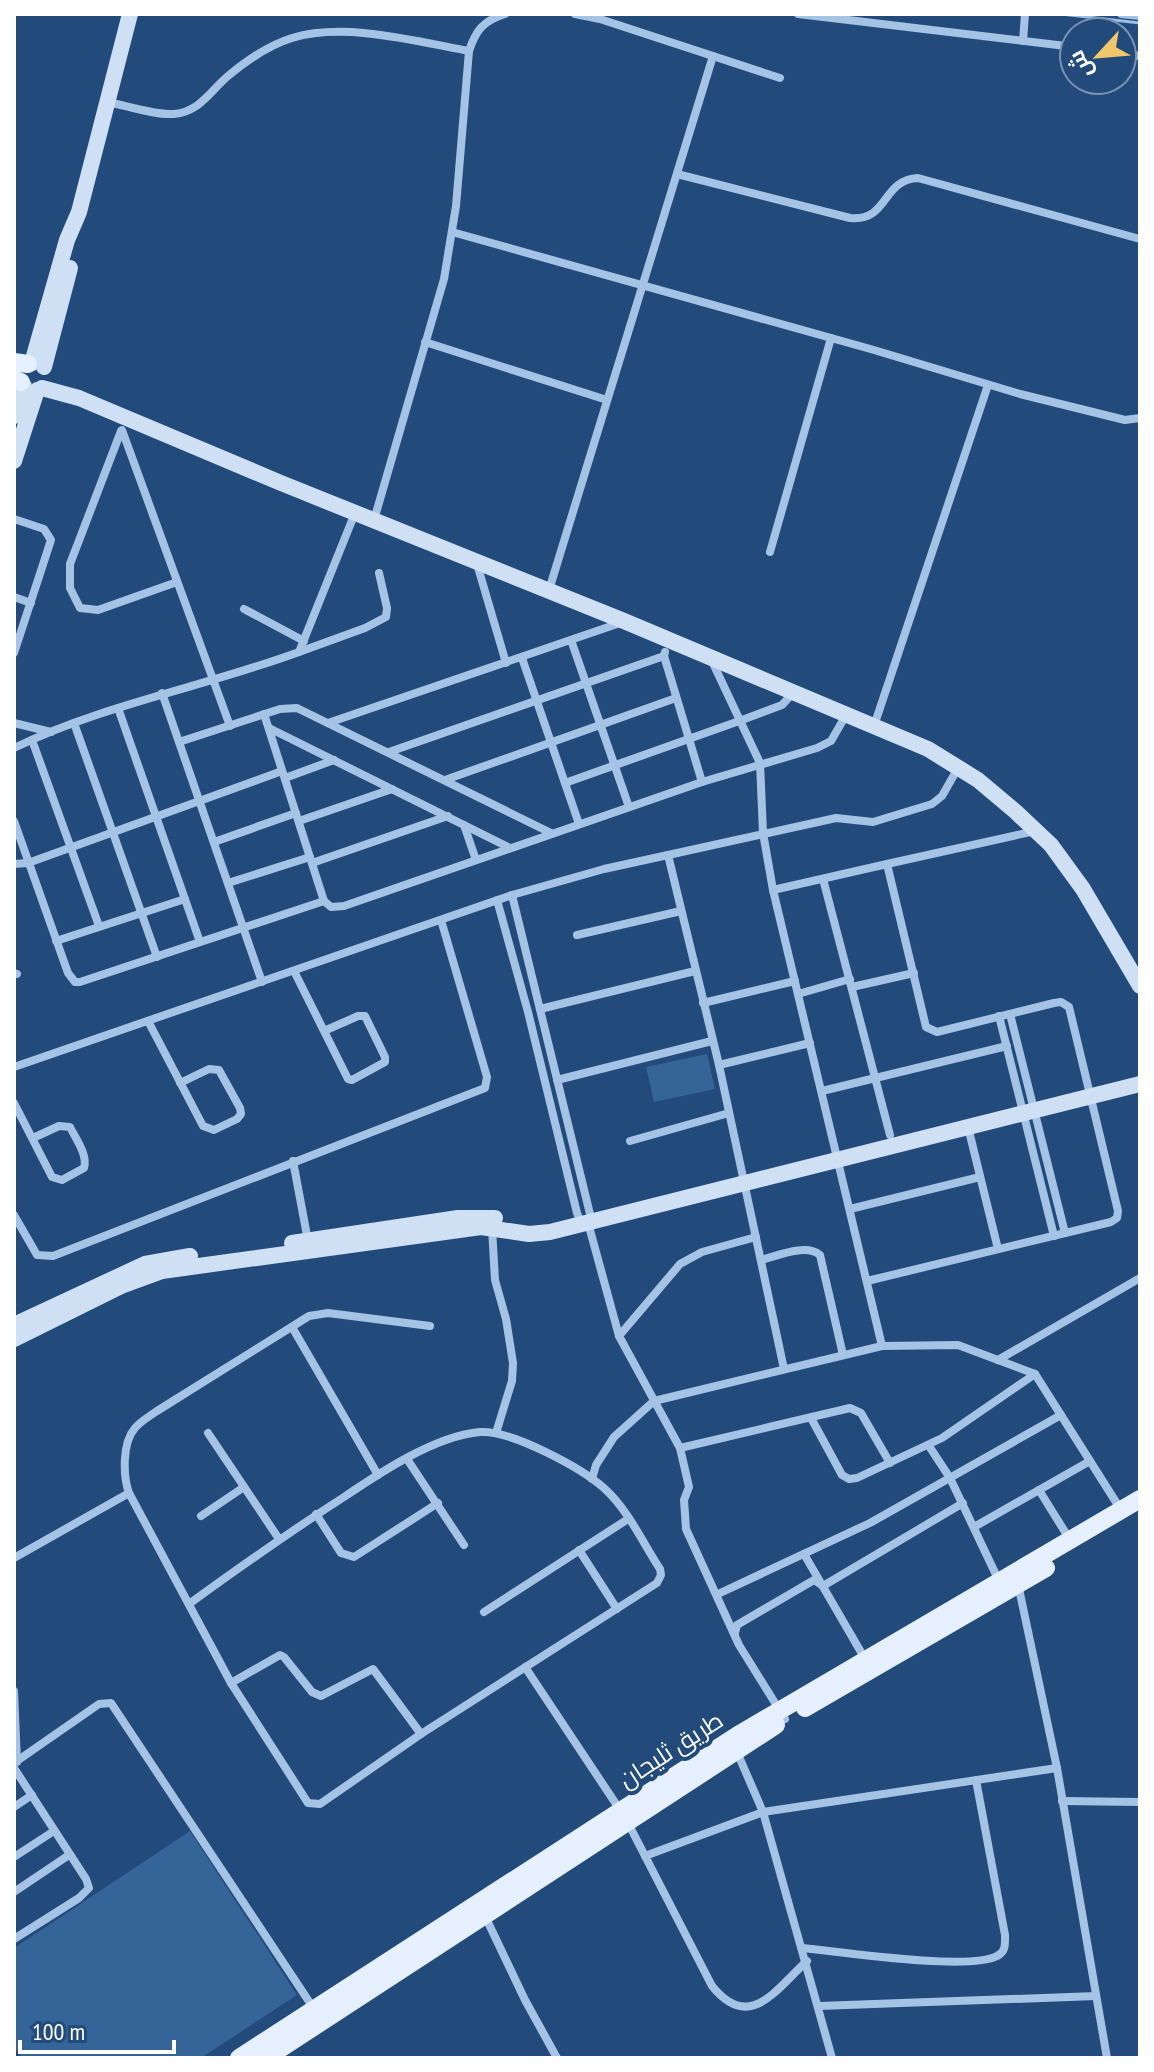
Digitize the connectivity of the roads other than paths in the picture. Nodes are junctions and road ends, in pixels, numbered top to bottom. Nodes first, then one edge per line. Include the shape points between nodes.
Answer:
1 (130, 14) edge
2 (505, 14) edge
3 (575, 14) edge
4 (798, 14) edge
5 (1025, 14) edge
6 (1121, 14) edge
7 (1128, 14) edge
8 (1140, 16) edge
9 (1023, 41) junction
10 (1058, 45) edge
11 (469, 51) junction
12 (713, 56) junction
13 (780, 78) dead end
14 (107, 102) junction
15 (677, 174) junction
16 (452, 232) junction
17 (1140, 239) edge
18 (642, 286) junction
19 (831, 338) junction
20 (425, 342) junction
21 (28, 378) edge
22 (988, 385) junction
23 (607, 400) junction
24 (14, 416) edge
25 (1140, 418) edge
26 (123, 424) junction
27 (14, 461) edge
28 (355, 512) junction
29 (14, 519) edge
30 (374, 520) junction
31 (770, 552) dead end
32 (477, 561) junction
33 (379, 573) dead end
34 (177, 582) junction
35 (549, 590) junction
36 (14, 597) edge
37 (31, 603) junction
38 (244, 609) dead end
39 (624, 621) junction
40 (571, 640) junction
41 (304, 641) junction
42 (666, 648) junction
43 (299, 652) junction
44 (14, 653) edge
45 (522, 658) junction
46 (711, 658) junction
47 (506, 663) junction
48 (213, 681) junction
49 (586, 684) junction
50 (162, 693) junction
51 (794, 693) junction
52 (676, 698) junction
53 (536, 701) junction
54 (118, 708) junction
55 (264, 714) junction
56 (846, 715) junction
57 (742, 720) junction
58 (14, 723) edge
59 (74, 723) junction
60 (328, 723) junction
61 (600, 724) junction
62 (230, 726) junction
63 (874, 727) junction
64 (269, 728) junction
65 (51, 732) junction
66 (689, 739) junction
67 (32, 740) junction
68 (179, 742) junction
69 (550, 742) junction
70 (14, 748) edge
71 (388, 753) junction
72 (334, 760) junction
73 (760, 763) junction
74 (614, 765) junction
75 (958, 768) junction
76 (284, 774) junction
77 (445, 780) junction
78 (702, 782) junction
79 (565, 783) junction
80 (392, 789) junction
81 (200, 802) junction
82 (629, 807) junction
83 (448, 816) junction
84 (297, 817) junction
85 (158, 818) junction
86 (14, 821) edge
87 (579, 824) junction
88 (464, 825) junction
89 (1036, 831) junction
90 (114, 833) junction
91 (552, 833) junction
92 (763, 833) junction
93 (214, 842) junction
94 (72, 846) junction
95 (510, 848) junction
96 (668, 855) junction
97 (311, 860) junction
98 (476, 860) junction
99 (28, 863) junction
100 (14, 864) edge
101 (887, 864) junction
102 (823, 879) junction
103 (228, 883) junction
104 (773, 890) junction
105 (512, 895) junction
106 (185, 899) junction
107 (497, 900) junction
108 (324, 901) junction
109 (681, 911) junction
110 (142, 913) junction
111 (441, 920) junction
112 (99, 926) junction
113 (244, 927) junction
114 (577, 935) dead end
115 (56, 941) junction
116 (200, 942) junction
117 (157, 957) junction
118 (294, 971) junction
119 (695, 971) junction
120 (914, 973) junction
121 (795, 981) junction
122 (262, 982) junction
123 (851, 983) junction
124 (1140, 986) edge
125 (798, 994) junction
126 (703, 1003) junction
127 (540, 1009) junction
128 (1010, 1014) junction
129 (999, 1016) junction
130 (148, 1021) junction
131 (324, 1031) junction
132 (712, 1041) junction
133 (810, 1043) junction
134 (1007, 1046) junction
135 (719, 1065) junction
136 (14, 1067) edge
137 (1140, 1074) edge
138 (876, 1078) junction
139 (557, 1080) junction
140 (180, 1083) junction
141 (1140, 1084) edge
142 (822, 1091) junction
143 (1088, 1091) junction
144 (14, 1103) edge
145 (1028, 1106) junction
146 (729, 1113) junction
147 (967, 1126) junction
148 (890, 1135) junction
149 (33, 1138) junction
150 (630, 1141) dead end
151 (837, 1153) junction
152 (293, 1161) junction
153 (744, 1176) junction
154 (980, 1177) junction
155 (850, 1209) junction
156 (14, 1215) edge
157 (585, 1219) junction
158 (492, 1228) junction
159 (1065, 1233) junction
160 (1054, 1236) junction
161 (756, 1237) junction
162 (308, 1241) junction
163 (998, 1249) junction
164 (761, 1260) junction
165 (1140, 1278) edge
166 (867, 1281) junction
167 (14, 1325) edge
168 (430, 1326) dead end
169 (292, 1327) junction
170 (619, 1336) junction
171 (14, 1339) edge
172 (882, 1346) junction
173 (843, 1355) junction
174 (998, 1360) junction
175 (784, 1369) junction
176 (1035, 1374) junction
177 (654, 1401) junction
178 (1061, 1415) junction
179 (811, 1418) junction
180 (208, 1433) dead end
181 (496, 1433) junction
182 (929, 1446) junction
183 (680, 1448) junction
184 (407, 1459) junction
185 (1090, 1461) junction
186 (890, 1463) junction
187 (378, 1475) junction
188 (950, 1478) junction
189 (592, 1479) junction
190 (244, 1487) junction
191 (1039, 1490) junction
192 (129, 1493) junction
193 (1140, 1499) edge
194 (438, 1503) junction
195 (963, 1503) junction
196 (1131, 1511) edge
197 (316, 1514) junction
198 (201, 1516) dead end
199 (628, 1519) junction
200 (974, 1527) junction
201 (279, 1539) junction
202 (1070, 1540) junction
203 (464, 1545) dead end
204 (579, 1550) junction
205 (804, 1554) junction
206 (14, 1558) edge
207 (1017, 1578) junction
208 (999, 1581) junction
209 (823, 1586) junction
210 (718, 1594) junction
211 (189, 1604) junction
212 (617, 1609) junction
213 (484, 1612) dead end
214 (734, 1634) junction
215 (865, 1659) junction
216 (525, 1667) junction
217 (231, 1683) junction
218 (14, 1691) edge
219 (782, 1715) junction
220 (14, 1732) edge
221 (421, 1734) junction
222 (737, 1752) junction
223 (15, 1764) edge
224 (1057, 1768) junction
225 (976, 1780) junction
226 (32, 1795) junction
227 (1062, 1801) junction
228 (1140, 1802) edge
229 (14, 1807) edge
230 (763, 1812) junction
231 (624, 1817) junction
232 (54, 1831) junction
233 (69, 1855) junction
234 (645, 1856) junction
235 (14, 1857) edge
236 (14, 1892) edge
237 (481, 1908) junction
238 (14, 1939) edge
239 (803, 1948) junction
240 (807, 1961) junction
241 (1096, 1996) junction
242 (819, 2006) junction
243 (315, 2010) junction
244 (239, 2058) edge
245 (266, 2058) edge
246 (557, 2058) edge
247 (832, 2058) edge
248 (1107, 2058) edge

1 - 14 street
2 - 11 street via 484,22
3 - 12 street
4 - 9 street
5 - 9 street
6 - 7 street
7 - 8 street
9 - 10 street
11 - 14 street via 393,37 317,33 253,58 203,103 184,112
11 - 16 street
12 - 13 street
12 - 15 street
14 - 21 street via 79,212 77,243
15 - 17 street via 864,219 902,182 918,178
15 - 18 street
16 - 18 street
16 - 20 street
18 - 19 street
18 - 23 street
19 - 22 street
19 - 31 street
20 - 23 street
20 - 30 street
21 - 24 street
21 - 26 street via 79,398
21 - 27 street
22 - 25 street via 1125,420
22 - 63 street
23 - 35 street
26 - 28 street
26 - 34 street
26 - 34 street via 70,564 70,588 80,608 89,611
28 - 30 street
28 - 41 street
29 - 37 street via 44,529 51,540
30 - 32 street
32 - 35 street
32 - 47 street
33 - 43 street via 386,617
34 - 48 street
35 - 39 street
36 - 37 street
37 - 44 street
38 - 41 street
39 - 40 street
39 - 42 street
40 - 45 street
40 - 49 street
41 - 43 street
42 - 46 street
42 - 49 street
42 - 52 street
43 - 48 street
45 - 47 street
45 - 53 street
46 - 51 street
46 - 57 street
47 - 60 street
48 - 50 street
48 - 62 street
49 - 53 street
49 - 61 street
50 - 54 street
50 - 68 street
51 - 56 street
51 - 57 street via 782,705
52 - 61 street
52 - 66 street
53 - 69 street
53 - 71 street
54 - 59 street
54 - 85 street
55 - 60 street via 297,708
55 - 62 street
55 - 64 street
56 - 63 street
56 - 73 street via 825,745
57 - 66 street
57 - 73 street
58 - 65 street
59 - 65 street
59 - 90 street
60 - 71 street
61 - 69 street
61 - 74 street
62 - 68 street
63 - 75 street
64 - 72 street
64 - 76 street
65 - 67 street
66 - 74 street
66 - 78 street
67 - 70 street
67 - 94 street
68 - 81 street
69 - 77 street
69 - 79 street
71 - 77 street
72 - 76 street
72 - 80 street
73 - 78 street
73 - 92 street
74 - 79 street
74 - 82 street
75 - 89 street
75 - 92 street via 932,804 873,822 836,818
76 - 81 street
76 - 84 street
77 - 91 street
78 - 82 street
79 - 87 street
80 - 83 street
80 - 84 street
81 - 85 street
81 - 93 street
82 - 87 street
83 - 88 street
83 - 97 street
84 - 93 street
84 - 97 street
85 - 90 street
85 - 106 street
86 - 99 street
87 - 91 street
88 - 95 street
88 - 98 street
89 - 101 street
89 - 124 street via 1083,889
90 - 94 street
90 - 110 street
91 - 95 street
92 - 96 street
92 - 104 street
93 - 103 street
94 - 99 street
94 - 112 street
95 - 98 street
96 - 105 street
96 - 109 street
97 - 103 street
97 - 108 street
98 - 108 street via 344,906 331,907
99 - 100 street
99 - 115 street
101 - 102 street
101 - 120 street
102 - 104 street
102 - 123 street
103 - 113 street
104 - 121 street
105 - 107 street
105 - 127 street
106 - 110 street
106 - 116 street
107 - 111 street
107 - 157 street
108 - 113 street
109 - 114 street
109 - 119 street
110 - 112 street
110 - 117 street
111 - 118 street
111 - 152 street via 487,1077 485,1088
112 - 115 street
113 - 116 street
113 - 122 street
115 - 117 street via 75,982
116 - 117 street
118 - 122 street
118 - 131 street
119 - 126 street
119 - 127 street
120 - 123 street
120 - 129 street via 931,1031
121 - 125 street
121 - 126 street
122 - 130 street
123 - 125 street
123 - 138 street
125 - 133 street
126 - 132 street
127 - 139 street
128 - 129 street
128 - 143 street via 1061,1002 1069,1007
128 - 145 street
129 - 134 street
130 - 136 street
130 - 140 street
131 - 131 street via 349,1080 385,1062 365,1016
132 - 135 street
132 - 139 street
133 - 135 street
133 - 142 street
134 - 138 street
134 - 145 street
135 - 146 street
137 - 143 street
138 - 142 street
138 - 148 street
139 - 157 street
140 - 140 street via 206,1129 214,1130 241,1114 219,1070 209,1069
141 - 143 street
142 - 151 street
143 - 145 street
143 - 159 street via 1117,1218
144 - 149 street
145 - 147 street
145 - 148 street
145 - 159 street
145 - 160 street
146 - 150 street
146 - 153 street
147 - 151 street
147 - 154 street
148 - 151 street
149 - 149 street via 57,1180 84,1168 84,1155 70,1127 59,1126
151 - 153 street
151 - 155 street
152 - 156 street via 53,1256 37,1255
152 - 162 street
153 - 157 street
153 - 161 street
154 - 155 street
154 - 163 street
155 - 166 street
157 - 158 street via 538,1234
157 - 162 street via 536,1224 458,1218
157 - 170 street
158 - 171 street via 162,1271
158 - 181 street via 495,1280 513,1363
159 - 160 street
160 - 163 street
161 - 164 street
161 - 170 street via 689,1257
162 - 167 street via 145,1264
163 - 166 street
164 - 173 street via 806,1249 820,1255
164 - 175 street
165 - 174 street
166 - 172 street
168 - 169 street via 328,1313 309,1316
169 - 187 street
169 - 192 street via 136,1426 126,1457
170 - 177 street
172 - 173 street
172 - 174 street via 950,1344
173 - 175 street
174 - 176 street
175 - 177 street
176 - 178 street
176 - 182 street
177 - 183 street
177 - 189 street via 614,1437
178 - 185 street
178 - 188 street
179 - 183 street
179 - 186 street via 856,1409
179 - 186 street via 846,1478
180 - 190 street
181 - 184 street via 467,1435
181 - 189 street
182 - 186 street
182 - 188 street
183 - 210 street via 689,1487 684,1500 686,1529
184 - 187 street
184 - 194 street
185 - 191 street
185 - 196 street
187 - 197 street
188 - 195 street
188 - 205 street
189 - 199 street
190 - 198 street
190 - 201 street
191 - 200 street
191 - 202 street
192 - 206 street
192 - 211 street
193 - 196 main road, طريق ثليجان
194 - 197 street via 354,1557 341,1553
194 - 203 street
195 - 200 street
195 - 209 street
196 - 202 main road, طريق ثليجان
196 - 207 main road, طريق ثليجان
197 - 201 street
199 - 204 street
199 - 212 street via 661,1575
200 - 208 street
201 - 211 street
202 - 207 main road, طريق ثليجان
204 - 212 street
204 - 213 street
205 - 209 street
205 - 210 street
207 - 208 main road, طريق ثليجان
207 - 219 main road, طريق ثليجان
207 - 224 street
208 - 215 main road, طريق ثليجان
209 - 214 street via 814,1580 737,1625
209 - 215 street
210 - 214 street
211 - 217 street
212 - 216 street
214 - 219 street
215 - 219 main road, طريق ثليجان
216 - 221 street
216 - 231 street
217 - 221 street via 280,1655 321,1696 373,1669
217 - 221 street via 312,1805
218 - 220 street
219 - 222 main road, طريق ثليجان
219 - 231 main road, طريق ثليجان
220 - 223 street
222 - 230 street
222 - 231 main road, طريق ثليجان
223 - 226 street
223 - 243 street via 99,1704 111,1703
224 - 225 street
224 - 227 street
225 - 230 street
225 - 239 street via 1005,1935 1000,1955 955,1962
226 - 229 street
226 - 232 street
227 - 228 street
227 - 241 street
230 - 234 street
230 - 239 street
231 - 234 street
231 - 237 main road, طريق ثليجان
232 - 233 street
232 - 235 street
233 - 236 street
233 - 238 street via 86,1879 87,1892
234 - 240 street via 712,1986 738,2008 764,2001
237 - 243 main road, طريق ثليجان
237 - 245 main road, طريق ثليجان
237 - 246 street
239 - 240 street
240 - 242 street
241 - 242 street
241 - 248 street
242 - 247 street
243 - 244 main road, طريق ثليجان

